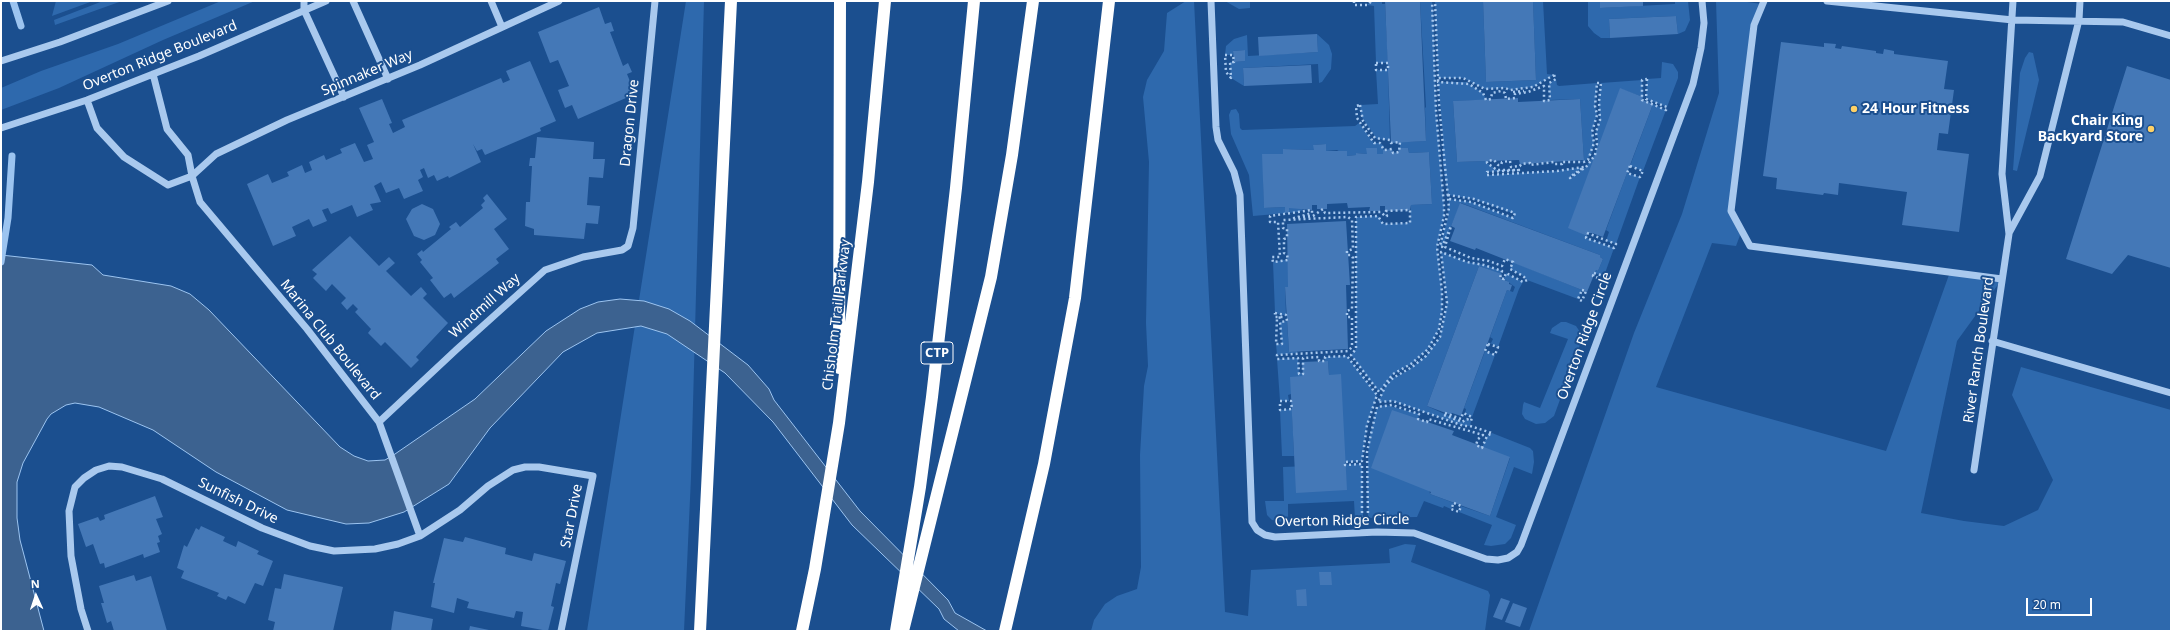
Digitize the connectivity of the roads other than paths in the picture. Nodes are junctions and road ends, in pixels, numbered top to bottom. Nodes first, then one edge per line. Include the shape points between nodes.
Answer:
1 (168, 1) edge
2 (304, 1) edge
3 (326, 1) edge
4 (353, 1) edge
5 (491, 1) edge
6 (559, 1) edge
7 (655, 1) edge
8 (731, 1) edge
9 (840, 1) edge
10 (885, 1) edge
11 (974, 1) edge
12 (1033, 1) edge
13 (1109, 1) edge
14 (1212, 1) edge
15 (1702, 1) edge
16 (1764, 1) edge
17 (1826, 1) edge
18 (2014, 1) edge
19 (2080, 1) edge
20 (304, 10) junction
21 (2013, 20) junction
22 (2079, 20) junction
23 (502, 27) junction
24 (2171, 36) edge
25 (1, 61) edge
26 (152, 74) junction
27 (388, 79) junction
28 (344, 97) junction
29 (87, 100) junction
30 (1, 128) edge
31 (192, 176) junction
32 (2009, 234) junction
33 (628, 246) joint
34 (2002, 279) junction
35 (1992, 341) junction
36 (2171, 393) edge
37 (379, 422) junction
38 (839, 423) junction
39 (1974, 470) dead end
40 (500, 477) joint
41 (420, 536) junction
42 (88, 631) edge
43 (561, 631) edge
44 (700, 631) edge
45 (802, 631) edge
46 (896, 631) edge
47 (903, 631) edge
48 (1006, 631) edge

1 - 25 street via 60,42
2 - 20 street
3 - 20 street, Overton Ridge Boulevard
4 - 27 street
5 - 23 street
6 - 23 street, Spinnaker Way
7 - 33 street, Dragon Drive via 633,228
8 - 44 highway
9 - 38 highway
10 - 38 highway, Chisholm Trail Parkway via 868,182
11 - 46 highway, CTP via 932,397
12 - 47 highway via 1012,155 991,277
13 - 48 highway via 1075,298 1047,450
14 - 15 street, Overton Ridge Circle via 1216,127 1218,140 1234,172 1240,195 1252,522 1261,532 1275,537 1377,532 1414,533 1486,559 1498,560 1508,558 1517,552 1521,545 1693,84 1704,23
16 - 34 street via 1754,25 1731,211 1750,246
17 - 21 street
18 - 21 street, River Ranch Boulevard
19 - 22 street, River Ranch Boulevard
20 - 26 street, Overton Ridge Boulevard
20 - 28 street
21 - 22 street
21 - 32 street, River Ranch Boulevard via 2002,174
22 - 24 street via 2123,22
22 - 32 street, River Ranch Boulevard via 2040,176
23 - 27 street, Spinnaker Way
26 - 29 street, Overton Ridge Boulevard
26 - 31 street, Marina Club Boulevard via 167,129 188,155
27 - 28 street, Spinnaker Way
28 - 31 street, Spinnaker Way via 286,120 216,154
29 - 30 street, Overton Ridge Boulevard
29 - 31 street via 97,128 124,157 168,185
31 - 37 street, Marina Club Boulevard via 200,202 307,329
32 - 34 street, River Ranch Boulevard
33 - 37 street, Windmill Way via 622,250 583,257 545,270
34 - 35 street, River Ranch Boulevard
35 - 36 street
35 - 39 street, River Ranch Boulevard
37 - 41 street, Marina Club Boulevard
38 - 45 highway, Chisholm Trail Parkway
40 - 41 street, Sunfish Drive via 460,510
40 - 43 street, Star Drive via 512,470 525,467 593,476
41 - 42 street, Sunfish Drive via 398,544 355,551 334,551 310,546 262,528 162,479 122,467 108,466 96,470 75,487 69,511 71,556

